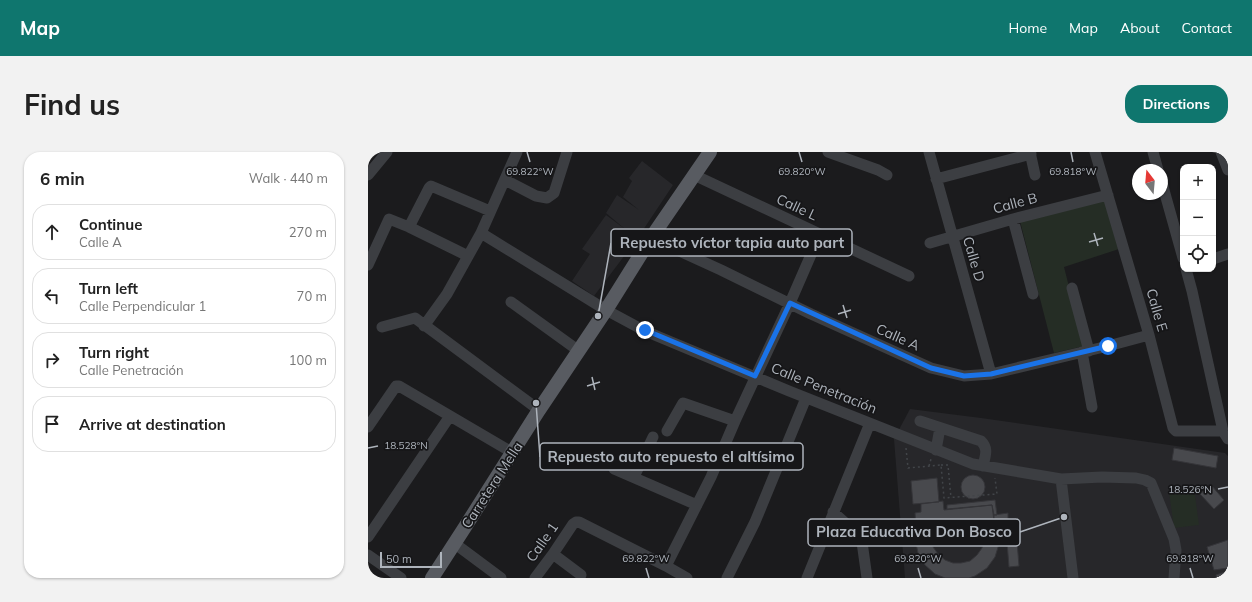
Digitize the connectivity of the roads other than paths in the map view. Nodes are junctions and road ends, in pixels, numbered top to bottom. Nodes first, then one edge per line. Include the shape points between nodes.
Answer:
1 (387, 152) edge
2 (517, 152) edge
3 (567, 152) edge
4 (710, 152) edge
5 (828, 152) edge
6 (929, 152) edge
7 (1095, 152) edge
8 (1153, 152) edge
9 (1222, 152) edge
10 (1030, 153) edge
11 (1156, 164) edge
12 (1228, 170) edge
13 (368, 175) edge
14 (694, 175) junction
15 (887, 175) dead end
16 (1035, 175) dead end
17 (936, 179) junction
18 (505, 180) junction
19 (1108, 195) junction
20 (1167, 200) edge
21 (490, 211) junction
22 (1013, 219) junction
23 (409, 227) junction
24 (480, 233) junction
25 (820, 234) junction
26 (952, 236) junction
27 (650, 238) junction
28 (930, 243) dead end
29 (1180, 247) edge
30 (1228, 254) edge
31 (468, 256) junction
32 (1216, 258) edge
33 (368, 264) edge
34 (1187, 272) edge
35 (909, 276) dead end
36 (1072, 288) dead end
37 (1033, 294) dead end
38 (511, 302) dead end
39 (790, 303) junction
40 (606, 310) junction
41 (424, 326) junction
42 (382, 327) dead end
43 (1149, 335) junction
44 (579, 351) junction
45 (1085, 352) junction
46 (991, 374) junction
47 (755, 376) junction
48 (806, 398) junction
49 (1092, 407) dead end
50 (539, 410) junction
51 (450, 416) junction
52 (735, 421) junction
53 (920, 421) dead end
54 (870, 424) junction
55 (368, 427) edge
56 (940, 428) junction
57 (668, 431) dead end
58 (1225, 435) edge
59 (653, 437) dead end
60 (936, 450) junction
61 (513, 452) junction
62 (983, 466) junction
63 (614, 469) dead end
64 (634, 477) junction
65 (1061, 480) junction
66 (697, 505) junction
67 (834, 512) junction
68 (368, 537) edge
69 (454, 543) junction
70 (553, 554) junction
71 (368, 555) edge
72 (671, 572) edge
73 (581, 575) dead end
74 (401, 578) edge
75 (432, 578) edge
76 (501, 578) edge
77 (535, 578) edge
78 (687, 578) edge
79 (727, 578) edge
80 (807, 578) edge
81 (867, 578) edge
82 (1073, 578) edge
83 (1174, 578) edge

1 - 13 street
2 - 18 street
3 - 18 street via 554,193 547,198 536,196
4 - 14 main road, Carretera Mella
5 - 15 street
6 - 17 street, Calle D
7 - 19 street, Calle E
8 - 11 street
9 - 12 street
10 - 16 street
10 - 17 street
14 - 25 street, Calle L
14 - 27 main road, Carretera Mella
17 - 26 street, Calle D
18 - 21 street
19 - 22 street, Calle B
19 - 43 street, Calle E
20 - 29 street
21 - 23 street via 431,186
21 - 24 street
22 - 26 street, Calle B
22 - 37 street
23 - 31 street
23 - 33 street via 388,220
24 - 31 street
24 - 40 street, Calle Penetración
25 - 35 street, Calle L
25 - 39 street
26 - 28 street, Calle B
26 - 46 street, Calle D
27 - 39 street, Calle A
27 - 40 main road, Carretera Mella
30 - 32 street
31 - 41 street via 447,294
34 - 58 street
36 - 45 street
38 - 44 street
39 - 46 street, Calle A via 931,368 964,376
39 - 47 street
40 - 44 main road, Carretera Mella
40 - 47 street, Calle Penetración via 645,330
41 - 42 street via 413,318
41 - 50 street
43 - 45 street, Calle A
43 - 58 street, Calle E via 1172,428 1176,431
44 - 50 main road, Carretera Mella
45 - 46 street, Calle A
45 - 49 street
47 - 48 street, Calle Penetración
47 - 52 street
48 - 54 street, Calle Penetración
48 - 79 street via 755,522
50 - 61 main road, Carretera Mella
51 - 55 street via 396,386
51 - 61 street
51 - 68 street
52 - 57 street via 685,403 681,404
52 - 66 street
53 - 56 street
54 - 60 street, Calle Penetración
54 - 67 street
56 - 60 street
56 - 62 street via 981,441 987,450
59 - 64 street
60 - 62 street, Calle Penetración
61 - 69 main road, Carretera Mella
62 - 65 street, Calle Penetración
63 - 64 street
64 - 66 street
65 - 82 street
65 - 83 street, Calle Penetración via 1136,478 1151,484 1174,539
66 - 72 street
67 - 80 street
67 - 81 street via 862,542
69 - 75 main road, Carretera Mella
69 - 76 street
70 - 72 street, Calle 1 via 573,524 579,522
70 - 73 street
70 - 77 street, Calle 1
71 - 74 street
72 - 78 street

